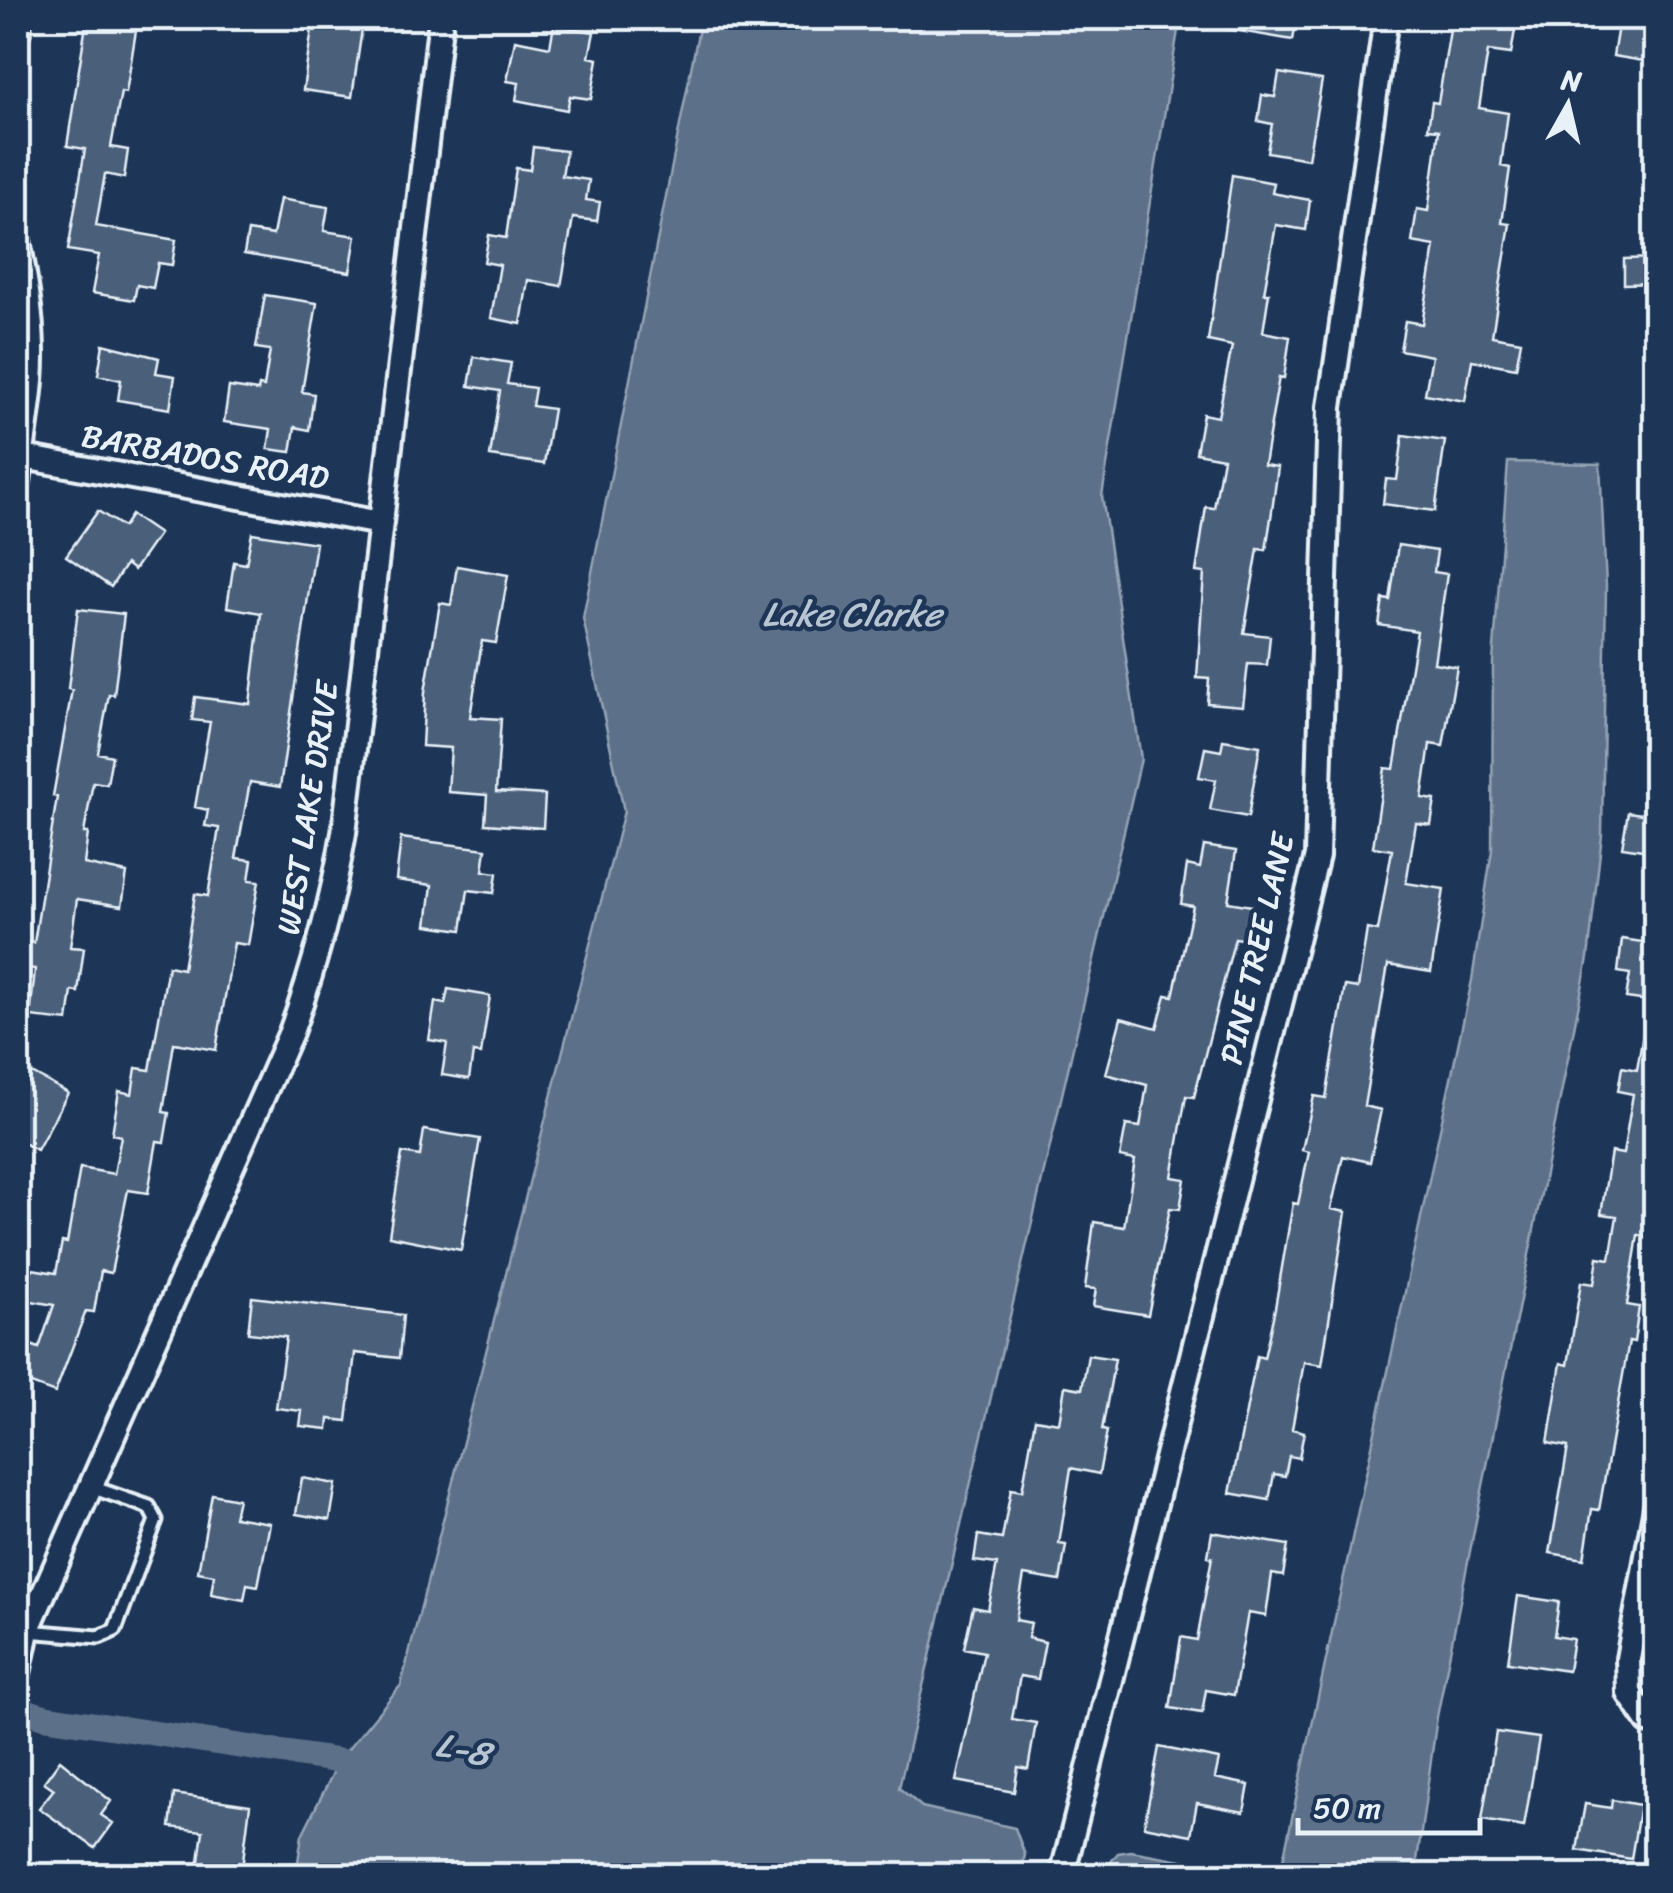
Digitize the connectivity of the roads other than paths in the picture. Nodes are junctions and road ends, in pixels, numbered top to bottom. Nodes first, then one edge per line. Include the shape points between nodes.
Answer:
1 (19, 18) edge
2 (441, 18) edge
3 (1386, 18) edge
4 (18, 31) edge
5 (18, 241) edge
6 (19, 456) edge
7 (18, 482) edge
8 (380, 523) junction
9 (91, 1487) junction
10 (1656, 1507) edge
11 (22, 1630) edge
12 (18, 1670) edge
13 (1656, 1723) edge
14 (1062, 1876) edge

1 - 4 street
2 - 8 street, WEST LAKE DRIVE
3 - 14 street, PINE TREE LANE via 1330,407 1317,856
5 - 6 street via 32,344
6 - 7 street
6 - 8 street, BARBADOS ROAD
8 - 9 street, WEST LAKE DRIVE via 344,833 314,967
9 - 11 street, WEST LAKE DRIVE
9 - 11 lane via 149,1507 156,1520 114,1630 99,1638
10 - 13 street via 1628,1659 1629,1693
11 - 12 street, WEST LAKE DRIVE

